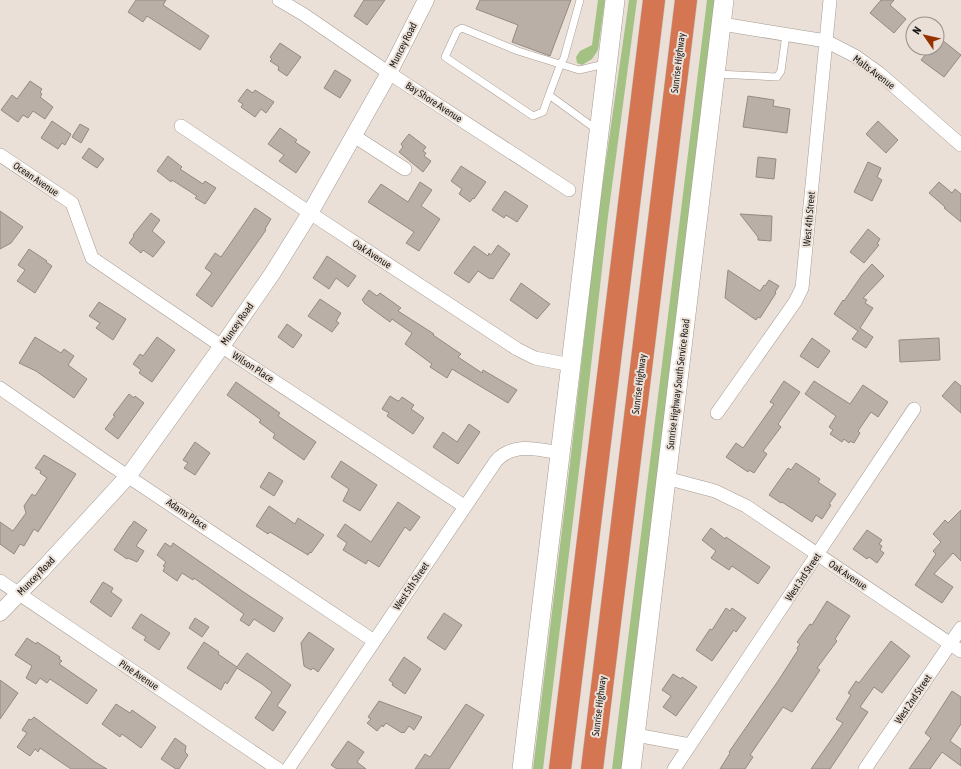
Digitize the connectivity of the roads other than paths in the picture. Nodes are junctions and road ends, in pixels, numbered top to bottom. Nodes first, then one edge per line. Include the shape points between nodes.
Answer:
1 (279, 0) edge
2 (426, 0) edge
3 (580, 0) edge
4 (615, 0) edge
5 (654, 0) edge
6 (686, 0) edge
7 (724, 0) edge
8 (830, 0) edge
9 (722, 24) junction
10 (786, 34) junction
11 (826, 41) junction
12 (561, 63) junction
13 (608, 64) junction
14 (389, 73) junction
15 (716, 74) junction
16 (549, 95) junction
17 (181, 126) dead end
18 (599, 131) junction
19 (354, 136) junction
20 (961, 145) edge
21 (0, 155) edge
22 (405, 169) dead end
23 (569, 190) dead end
24 (72, 203) joint
25 (310, 213) junction
26 (222, 346) junction
27 (570, 365) junction
28 (0, 388) edge
29 (914, 409) dead end
30 (717, 414) dead end
31 (560, 453) junction
32 (129, 475) junction
33 (666, 478) junction
34 (464, 506) junction
35 (818, 555) junction
36 (0, 582) edge
37 (19, 594) junction
38 (0, 613) edge
39 (961, 628) edge
40 (374, 641) junction
41 (956, 647) edge
42 (636, 735) junction
43 (690, 744) junction
44 (278, 769) edge
45 (288, 769) edge
46 (522, 769) edge
47 (560, 769) edge
48 (592, 769) edge
49 (632, 769) edge
50 (674, 769) edge
51 (865, 769) edge

1 - 14 street, Bay Shore Avenue
2 - 14 street, Muncey Road
3 - 12 lane
4 - 13 main road
5 - 47 highway
6 - 48 highway, Sunrise Highway
7 - 9 main road, Sunrise Highway South Service Road
8 - 11 street, West 4th Street
9 - 10 street, Malts Avenue
9 - 15 main road, Sunrise Highway South Service Road
10 - 11 street, Malts Avenue
10 - 15 lane via 781,71 777,77
11 - 20 street, Malts Avenue via 855,56 878,73
11 - 30 street, West 4th Street via 802,288 796,302
12 - 13 lane via 580,70
12 - 16 lane
12 - 16 lane via 518,51 462,28 457,31 445,57 533,116 543,112
13 - 18 main road
14 - 19 street, Muncey Road
14 - 23 street, Bay Shore Avenue
15 - 33 main road, Sunrise Highway South Service Road
16 - 18 lane
17 - 25 street, Oak Avenue
18 - 27 main road
19 - 22 street
19 - 25 street, Muncey Road
21 - 24 street, Ocean Avenue
24 - 26 street, Wilson Place via 92,258
25 - 26 street, Muncey Road
25 - 27 street, Oak Avenue via 517,349 535,358
26 - 32 street, Muncey Road
26 - 34 street, Wilson Place
27 - 31 main road
28 - 32 street, Adams Place
29 - 35 street, West 3rd Street
31 - 34 street, West 5th Street via 522,448 508,451 491,467
31 - 46 main road
32 - 37 street, Muncey Road
32 - 40 street, Adams Place
33 - 35 street, Oak Avenue via 705,487 734,500
33 - 42 main road, Sunrise Highway South Service Road
34 - 40 street, West 5th Street
35 - 41 street, Oak Avenue
35 - 43 street, West 3rd Street
36 - 37 street, Pine Avenue
37 - 38 street, Muncey Road
37 - 44 street, Pine Avenue
39 - 41 street, West 2nd Street
40 - 45 street, West 5th Street
41 - 51 street, West 2nd Street
42 - 43 street
42 - 49 main road, Sunrise Highway South Service Road
43 - 50 street, West 3rd Street

